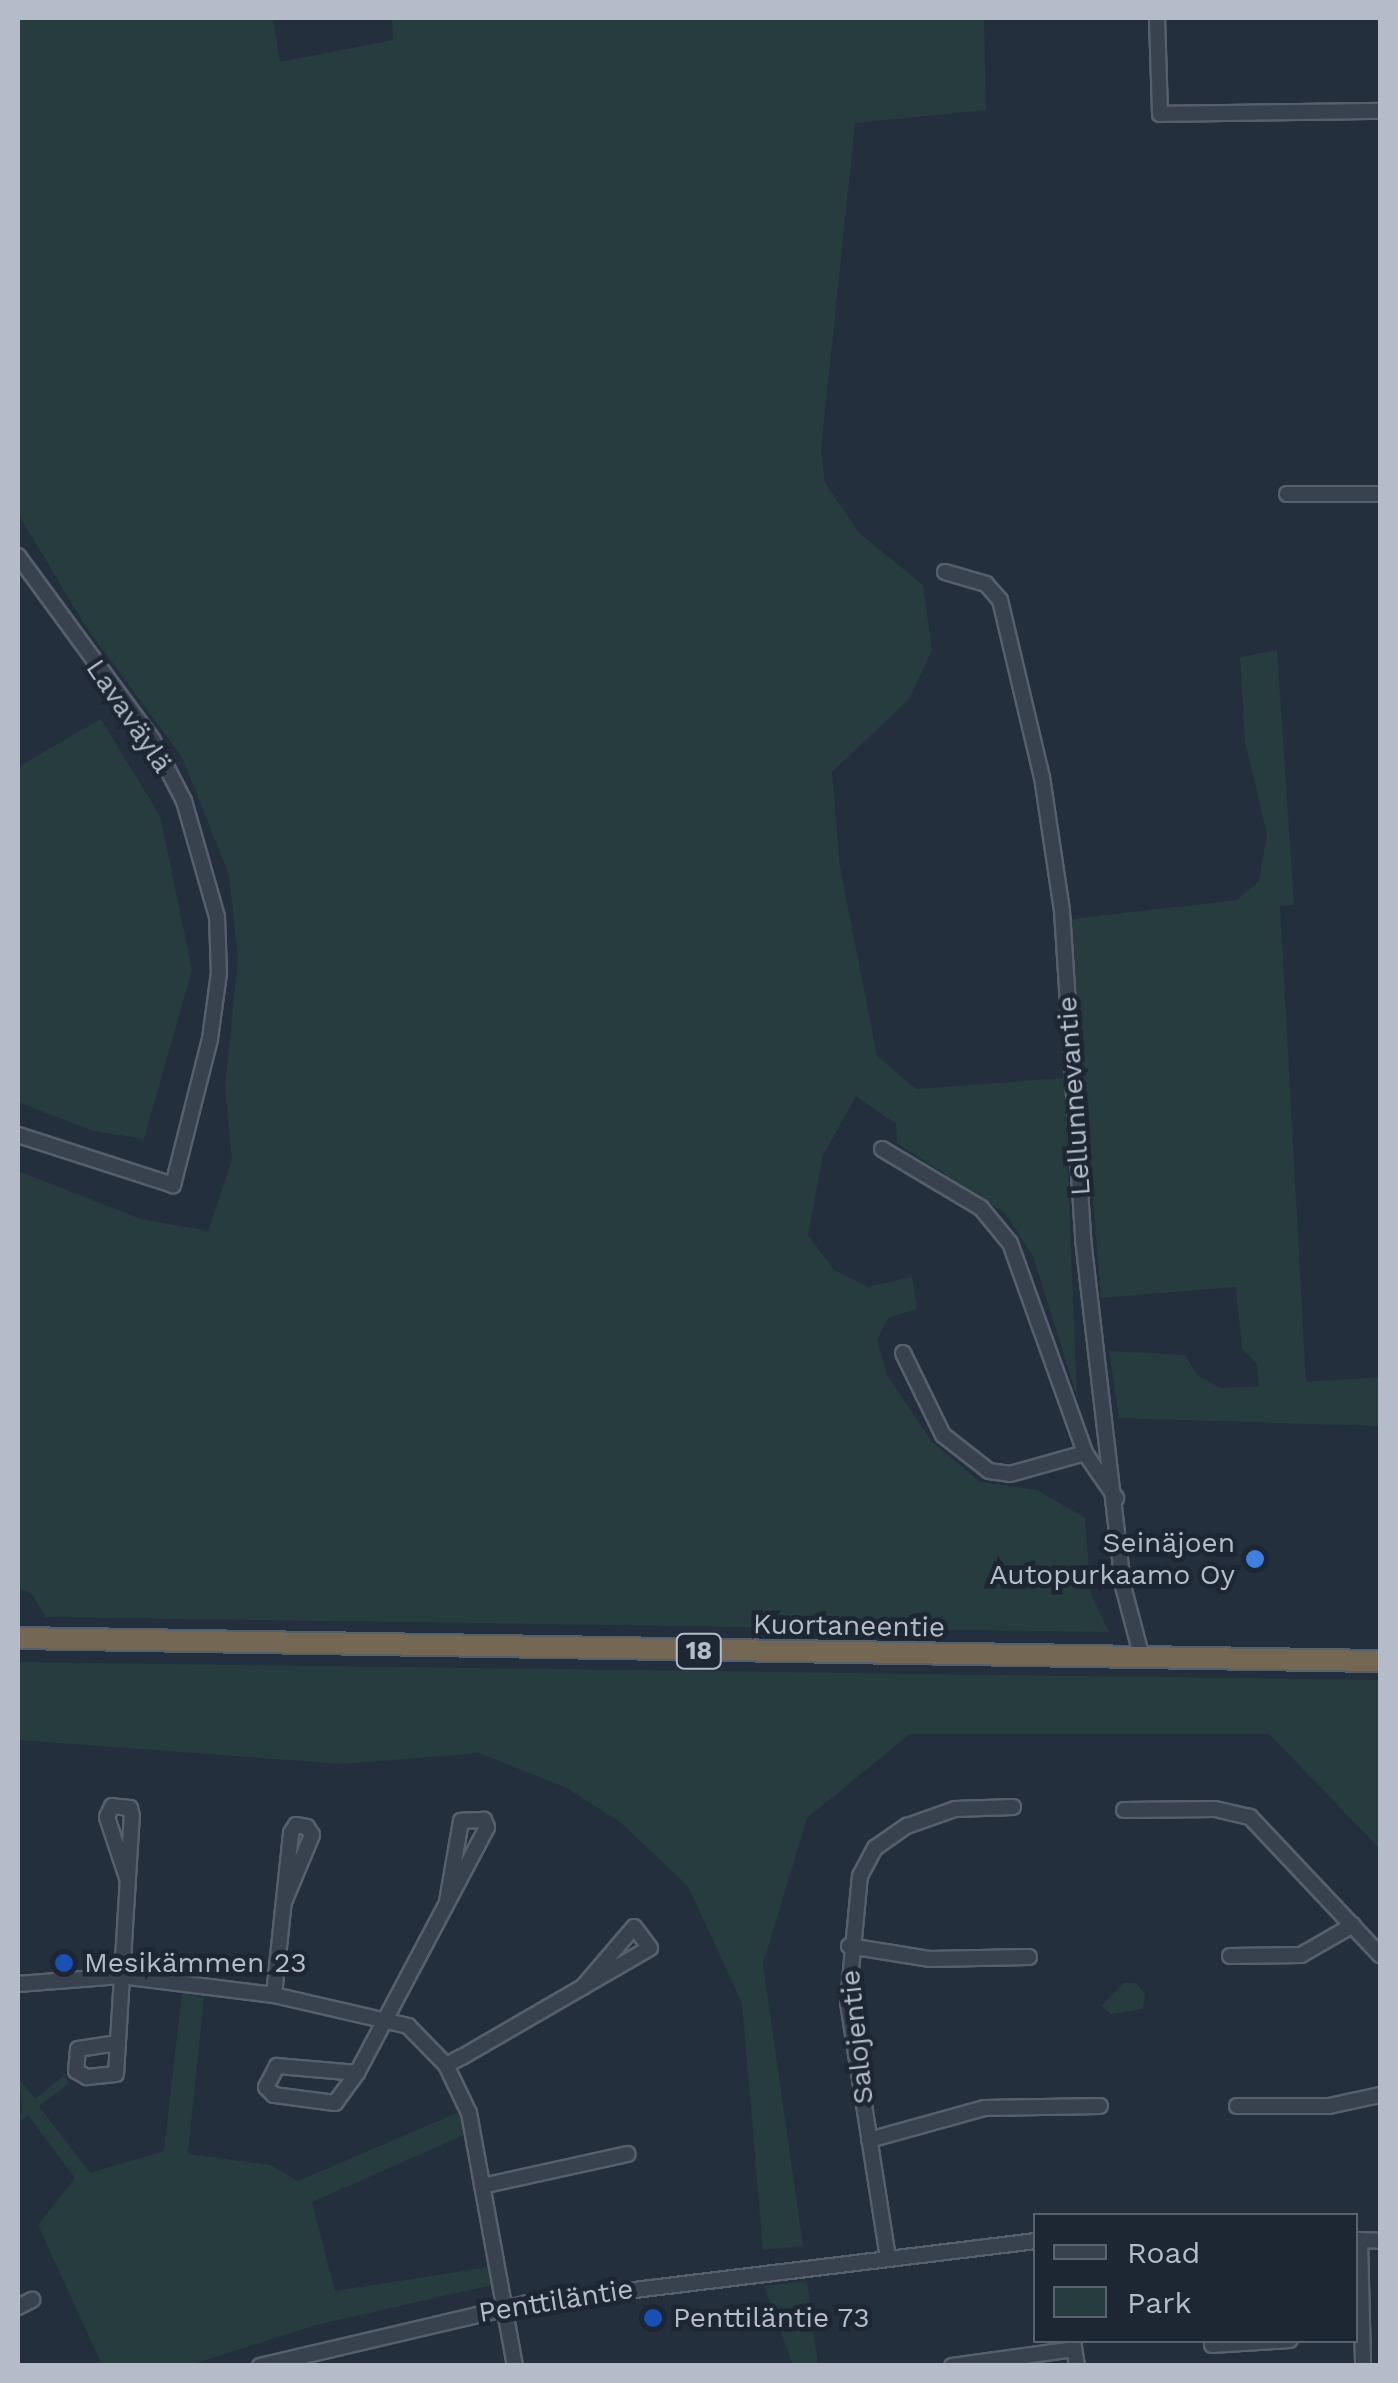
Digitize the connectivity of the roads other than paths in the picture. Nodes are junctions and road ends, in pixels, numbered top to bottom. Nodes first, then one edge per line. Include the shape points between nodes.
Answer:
1 (1157, 18) edge
2 (1380, 111) edge
3 (1287, 494) dead end
4 (1380, 494) edge
5 (18, 556) edge
6 (945, 572) dead end
7 (18, 1135) edge
8 (882, 1149) dead end
9 (903, 1354) dead end
10 (1086, 1454) junction
11 (1116, 1498) junction
12 (18, 1638) edge
13 (1142, 1658) junction
14 (1380, 1661) edge
15 (1012, 1807) dead end
16 (1124, 1810) dead end
17 (126, 1878) dead end
18 (285, 1900) dead end
19 (447, 1902) junction
20 (1353, 1925) junction
21 (849, 1946) junction
22 (1380, 1955) edge
23 (1230, 1956) dead end
24 (1029, 1957) dead end
25 (121, 1976) junction
26 (18, 1984) edge
27 (583, 1987) junction
28 (274, 1995) junction
29 (388, 2020) junction
30 (118, 2043) dead end
31 (446, 2064) junction
32 (358, 2073) junction
33 (1380, 2095) edge
34 (1100, 2106) dead end
35 (1237, 2106) dead end
36 (869, 2140) junction
37 (628, 2154) dead end
38 (482, 2186) junction
39 (1358, 2240) edge
40 (1033, 2241) edge
41 (1380, 2241) edge
42 (888, 2258) junction
43 (506, 2308) junction
44 (1359, 2336) edge
45 (1243, 2343) edge
46 (1074, 2344) edge
47 (1212, 2345) dead end
48 (260, 2366) edge
49 (515, 2366) edge
50 (952, 2366) edge
51 (1077, 2366) edge
52 (1363, 2366) edge

1 - 2 street via 1160,114
3 - 4 street
5 - 7 street, Lavaväylä via 152,739 203,854 217,917 219,973 210,1039 172,1185
6 - 11 street, Lellunnevantie via 976,579 1000,600 1042,777 1062,911 1083,1239
8 - 10 street via 980,1208 1010,1243
9 - 10 street via 944,1434 989,1471 1010,1474
10 - 11 street
11 - 13 street, Lellunnevantie via 1123,1586
12 - 13 highway, Kuortaneentie / 18
13 - 14 highway, Kuortaneentie / 18
15 - 21 street, Salojentie via 932,1814 888,1836 860,1876
16 - 20 street via 1215,1809 1250,1817
17 - 25 street
18 - 28 street
19 - 19 street via 488,1826 484,1820 461,1821
19 - 29 street
20 - 22 street
20 - 23 street via 1301,1955
21 - 24 street via 929,1959
21 - 36 street, Salojentie via 848,2002
25 - 26 street
25 - 28 street
25 - 30 street
27 - 27 street via 650,1948 634,1927 608,1957
27 - 31 street
28 - 29 street
29 - 31 street via 408,2026
29 - 32 street
31 - 38 street via 469,2113
32 - 32 street via 335,2103 274,2095 266,2087 276,2066
33 - 35 street via 1329,2106
34 - 36 street via 984,2108
36 - 42 street, Salojentie
37 - 38 street
38 - 43 street
39 - 41 street
39 - 44 street
40 - 42 street, Penttiläntie
42 - 43 street, Penttiläntie
43 - 48 street, Penttiläntie
43 - 49 street
44 - 52 street
45 - 47 street
46 - 50 street
46 - 51 street

